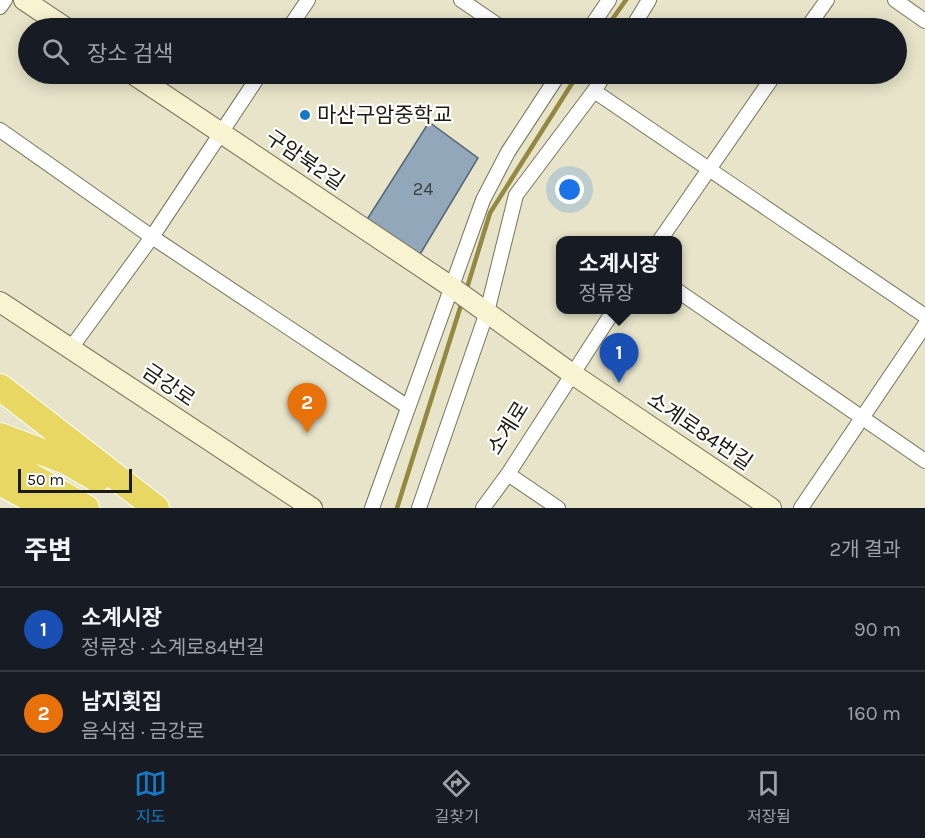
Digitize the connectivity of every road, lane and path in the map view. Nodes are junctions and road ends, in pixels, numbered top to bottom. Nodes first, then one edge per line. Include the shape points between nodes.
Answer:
1 (5, 0) edge
2 (24, 0) edge
3 (308, 0) edge
4 (461, 0) edge
5 (609, 0) edge
6 (649, 0) edge
7 (827, 0) edge
8 (895, 0) edge
9 (0, 7) edge
10 (51, 18) edge
11 (296, 18) edge
12 (487, 18) edge
13 (597, 18) edge
14 (638, 18) edge
15 (814, 18) edge
16 (925, 21) edge
17 (148, 84) edge
18 (253, 84) edge
19 (552, 84) edge
20 (598, 84) edge
21 (768, 84) edge
22 (594, 91) junction
23 (0, 130) edge
24 (221, 133) junction
25 (709, 168) junction
26 (663, 236) edge
27 (152, 237) junction
28 (453, 288) junction
29 (682, 294) edge
30 (0, 302) edge
31 (483, 310) junction
32 (611, 314) edge
33 (925, 316) edge
34 (925, 325) edge
35 (71, 348) junction
36 (571, 373) junction
37 (0, 387) edge
38 (408, 407) junction
39 (862, 418) junction
40 (0, 436) edge
41 (0, 458) edge
42 (925, 461) edge
43 (508, 474) junction
44 (0, 482) edge
45 (47, 508) edge
46 (86, 508) edge
47 (150, 508) edge
48 (156, 508) edge
49 (312, 508) edge
50 (372, 508) edge
51 (419, 508) edge
52 (483, 508) edge
53 (558, 508) edge
54 (771, 508) edge
55 (801, 508) edge

1 - 9 street
2 - 10 main road
3 - 11 street
4 - 12 street
5 - 13 street
6 - 14 street
7 - 15 street
8 - 16 street
17 - 24 main road, 구암북2길
18 - 24 street
19 - 28 street via 508,152 483,200
20 - 22 street
21 - 25 street
22 - 25 street
22 - 31 street via 516,195
23 - 27 street
24 - 27 street
24 - 28 main road, 구암북2길
25 - 26 street
25 - 33 street
27 - 35 street
27 - 38 street
28 - 31 main road, 구암북2길
28 - 38 street
29 - 39 street
30 - 35 main road, 금강로
31 - 36 main road
31 - 51 street
32 - 36 street, 소계로
34 - 39 street
35 - 49 main road, 금강로
36 - 43 street, 소계로
36 - 54 main road, 소계로84번길
37 - 48 highway
38 - 50 street
39 - 42 street
39 - 55 street
40 - 47 highway via 66,461
41 - 46 highway
43 - 52 street, 소계로
43 - 53 street
44 - 45 highway

